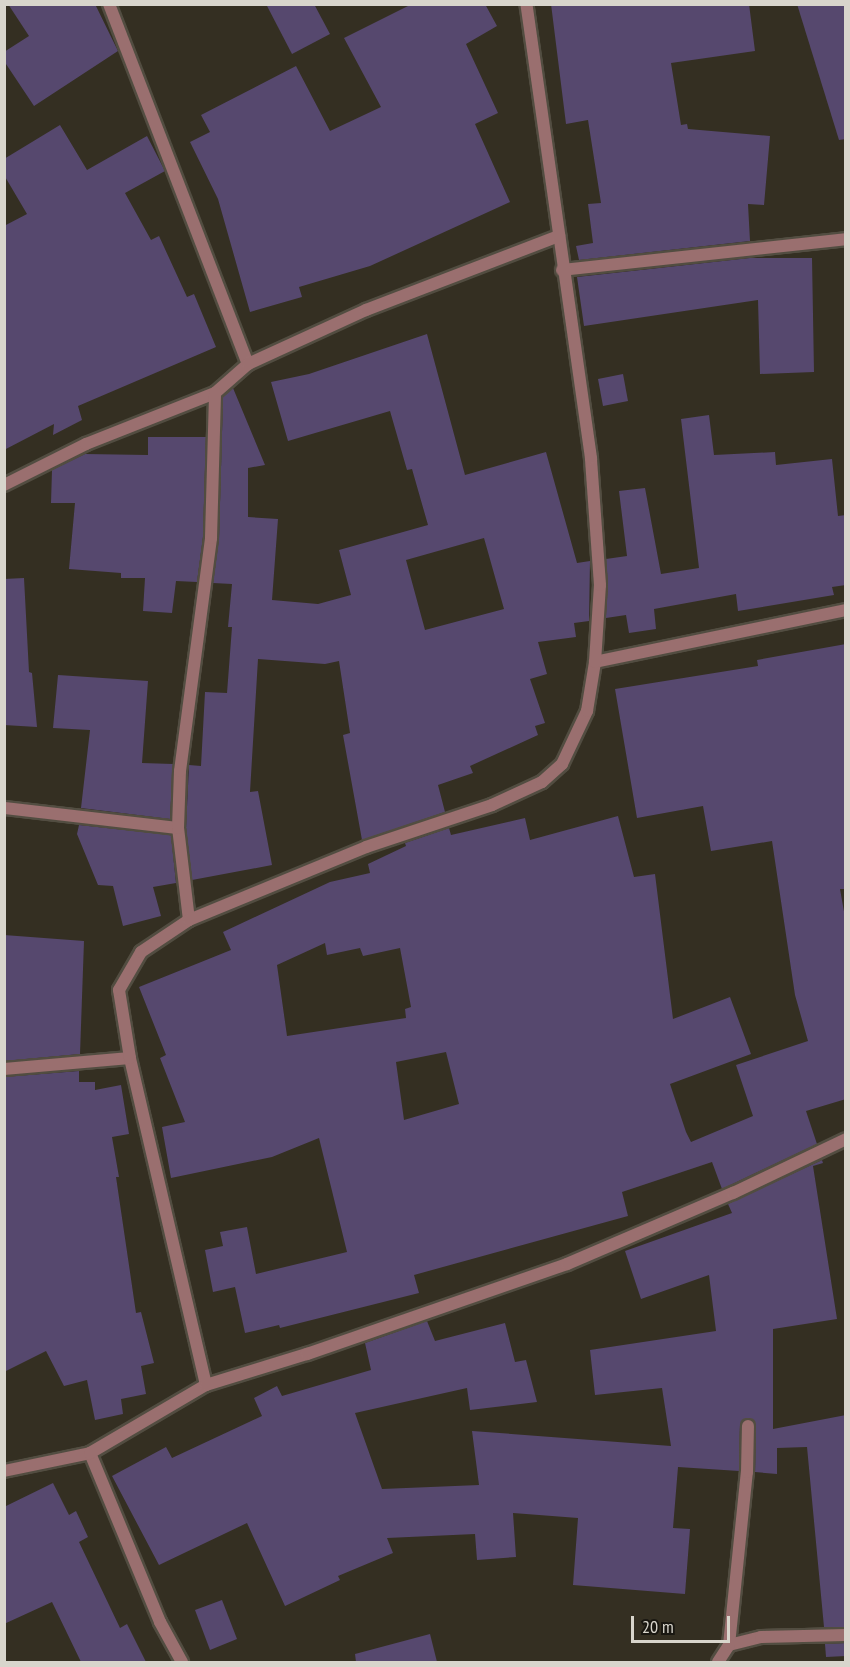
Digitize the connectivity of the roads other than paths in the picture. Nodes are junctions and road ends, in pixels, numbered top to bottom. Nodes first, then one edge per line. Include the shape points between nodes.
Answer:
1 (109, 4) edge
2 (526, 4) edge
3 (559, 236) junction
4 (846, 239) edge
5 (562, 270) junction
6 (248, 364) junction
7 (215, 393) junction
8 (4, 485) edge
9 (846, 610) edge
10 (595, 662) junction
11 (4, 808) edge
12 (178, 828) junction
13 (189, 920) junction
14 (130, 1058) junction
15 (4, 1070) edge
16 (846, 1138) edge
17 (206, 1385) junction
18 (748, 1426) dead end
19 (90, 1453) junction
20 (4, 1471) edge
21 (846, 1635) edge
22 (729, 1645) junction
23 (182, 1662) edge
24 (717, 1662) edge

1 - 6 street
2 - 3 street
3 - 5 street
3 - 6 street via 366,310
4 - 5 street
5 - 10 street via 591,458 600,585
6 - 7 street
7 - 8 street via 86,444
7 - 12 street via 212,538 180,771
9 - 10 street
10 - 13 street via 587,711 562,764 542,782 492,805 366,847
11 - 12 street
12 - 13 street
13 - 14 street via 141,952 119,990
14 - 15 street
14 - 17 street
16 - 17 street via 733,1193 567,1264
17 - 19 street
18 - 22 street
19 - 20 street
19 - 23 street via 160,1622
21 - 22 street via 761,1637
22 - 24 street

